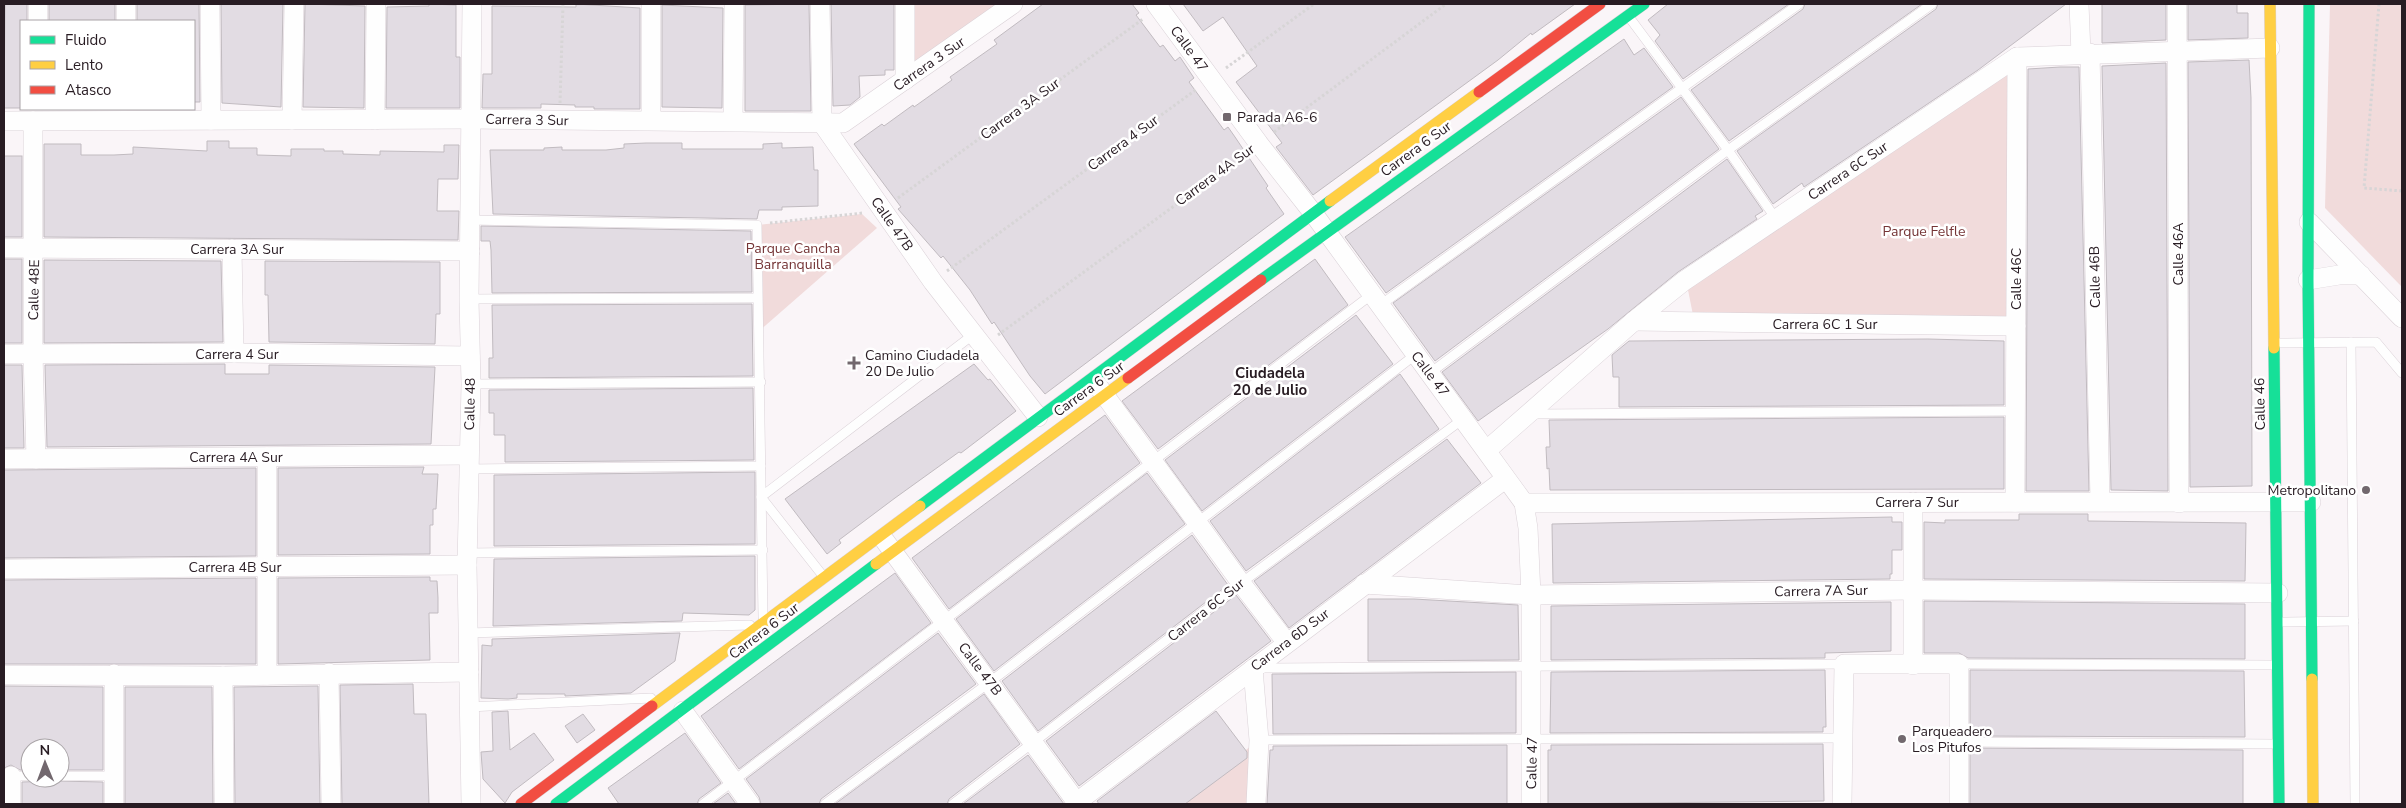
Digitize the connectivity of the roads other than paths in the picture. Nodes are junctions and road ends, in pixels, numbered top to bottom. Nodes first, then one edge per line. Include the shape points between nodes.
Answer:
1 (38, 4) edge
2 (126, 4) edge
3 (210, 4) edge
4 (294, 4) edge
5 (376, 4) edge
6 (472, 4) edge
7 (651, 4) edge
8 (734, 4) edge
9 (820, 4) edge
10 (905, 4) edge
11 (1013, 4) edge
12 (1600, 4) edge
13 (1644, 4) edge
14 (1799, 4) edge
15 (1932, 4) edge
16 (2080, 4) edge
17 (2176, 4) edge
18 (2270, 4) edge
19 (2309, 4) edge
20 (1157, 6) edge
21 (1624, 10) edge
22 (38, 20) edge
23 (126, 20) edge
24 (2270, 48) junction
25 (2177, 50) junction
26 (2085, 54) junction
27 (2017, 56) junction
28 (905, 80) junction
29 (1682, 87) junction
30 (126, 114) edge
31 (36, 117) edge
32 (472, 119) junction
33 (210, 120) junction
34 (292, 120) junction
35 (375, 120) junction
36 (651, 120) junction
37 (733, 120) junction
38 (4, 121) edge
39 (822, 123) junction
40 (1728, 150) junction
41 (1313, 213) junction
42 (1776, 219) junction
43 (470, 220) junction
44 (2309, 222) junction
45 (1326, 232) junction
46 (4, 248) edge
47 (35, 248) junction
48 (232, 249) junction
49 (470, 251) junction
50 (2361, 275) junction
51 (2308, 280) junction
52 (757, 298) junction
53 (469, 299) junction
54 (1375, 300) junction
55 (2402, 318) edge
56 (1634, 322) junction
57 (2016, 326) junction
58 (979, 340) junction
59 (2351, 342) junction
60 (2274, 343) junction
61 (2310, 343) junction
62 (234, 353) junction
63 (4, 354) edge
64 (33, 354) junction
65 (470, 356) junction
66 (1415, 356) junction
67 (1430, 373) junction
68 (2402, 373) edge
69 (1092, 378) junction
70 (761, 382) junction
71 (471, 384) junction
72 (1105, 395) junction
73 (2015, 411) junction
74 (1528, 414) junction
75 (1038, 417) junction
76 (1463, 419) junction
77 (1487, 450) junction
78 (267, 457) junction
79 (36, 458) junction
80 (4, 459) edge
81 (1153, 461) junction
82 (468, 462) junction
83 (761, 466) junction
84 (1504, 479) junction
85 (761, 497) junction
86 (2100, 501) junction
87 (1913, 502) junction
88 (2015, 502) junction
89 (2276, 502) junction
90 (2311, 502) junction
91 (1524, 503) junction
92 (2179, 503) junction
93 (1198, 522) junction
94 (880, 534) junction
95 (762, 550) junction
96 (893, 551) junction
97 (467, 559) junction
98 (267, 566) junction
99 (4, 569) edge
100 (825, 579) junction
101 (1241, 583) junction
102 (1364, 584) junction
103 (1913, 590) junction
104 (2278, 593) junction
105 (1531, 594) junction
106 (945, 621) junction
107 (2354, 621) junction
108 (2278, 622) junction
109 (2311, 622) junction
110 (763, 624) junction
111 (468, 633) junction
112 (1287, 643) junction
113 (1844, 664) junction
114 (1913, 664) junction
115 (1960, 664) junction
116 (1532, 665) junction
117 (2278, 665) junction
118 (1254, 668) junction
119 (469, 672) junction
120 (329, 673) junction
121 (4, 674) edge
122 (114, 674) junction
123 (267, 675) junction
124 (222, 676) junction
125 (990, 682) junction
126 (666, 697) junction
127 (469, 707) junction
128 (684, 711) junction
129 (1843, 738) junction
130 (1259, 740) junction
131 (1532, 740) junction
132 (1035, 742) junction
133 (1959, 742) junction
134 (2279, 744) junction
135 (15, 776) edge
136 (70, 776) edge
137 (114, 776) junction
138 (734, 781) junction
139 (1077, 803) edge
140 (11, 804) edge
141 (114, 804) edge
142 (224, 804) edge
143 (331, 804) edge
144 (471, 804) edge
145 (520, 804) edge
146 (556, 804) edge
147 (703, 804) edge
148 (750, 804) edge
149 (824, 804) edge
150 (953, 804) edge
151 (1256, 804) edge
152 (1531, 804) edge
153 (1842, 804) edge
154 (1959, 804) edge
155 (2279, 804) edge
156 (2312, 804) edge
157 (2355, 804) edge

1 - 22 street
2 - 23 street
3 - 33 street
4 - 34 street
5 - 35 street
6 - 32 street, Calle 48
7 - 36 street
8 - 37 street
9 - 39 street
10 - 28 street
11 - 28 street, Carrera 3 Sur
12 - 41 street, Carrera 6 Sur
13 - 21 street, Carrera 6 Sur
14 - 29 lane
15 - 40 lane
16 - 26 street, Calle 46B
17 - 25 street, Calle 46A
18 - 24 street, Calle 46
19 - 44 street
20 - 41 street, Calle 47
21 - 29 lane
21 - 45 street, Carrera 6 Sur
24 - 25 street
24 - 60 street, Calle 46
25 - 26 street
25 - 92 street, Calle 46A
26 - 27 street
26 - 86 street, Calle 46B
27 - 42 street, Carrera 6C Sur
27 - 57 street, Calle 46C
28 - 39 street, Carrera 3 Sur via 843,123
29 - 40 lane
29 - 54 lane
30 - 31 street, Carrera 3 Sur
30 - 33 street, Carrera 3 Sur
31 - 38 street, Carrera 3 Sur
31 - 47 street, Calle 48E
32 - 35 street, Carrera 3 Sur
32 - 36 street, Carrera 3 Sur
32 - 43 street, Calle 48
33 - 34 street, Carrera 3 Sur
34 - 35 street, Carrera 3 Sur
36 - 37 street, Carrera 3 Sur
37 - 39 street, Carrera 3 Sur
39 - 58 street, Calle 47B via 879,208
40 - 42 lane
40 - 67 lane
41 - 45 street, Calle 47
41 - 69 street, Carrera 6 Sur
42 - 56 street, Carrera 6C Sur via 1684,281
43 - 49 street, Calle 48
43 - 52 lane via 757,225
44 - 50 street
44 - 51 street
45 - 54 street, Calle 47
45 - 72 street, Carrera 6 Sur
46 - 47 street, Carrera 3A Sur
47 - 48 street, Carrera 3A Sur
47 - 64 street, Calle 48E
48 - 49 street, Carrera 3A Sur
48 - 62 street
49 - 53 street, Calle 48
50 - 51 street
50 - 55 street
51 - 61 street
52 - 53 lane
52 - 70 lane
53 - 65 street, Calle 48
54 - 66 street, Calle 47
54 - 81 lane
56 - 57 street, Carrera 6C 1 Sur
56 - 74 street, Carrera 6C Sur
57 - 73 street, Calle 46C
58 - 75 street, Calle 47B
58 - 85 lane
59 - 61 lane
59 - 68 lane via 2376,342
59 - 107 lane
60 - 61 lane
60 - 89 street, Calle 46
61 - 90 street
62 - 64 street, Carrera 4 Sur
62 - 65 street, Carrera 4 Sur
63 - 64 street, Carrera 4 Sur
64 - 79 street, Calle 48E
65 - 71 street, Calle 48
66 - 67 street, Calle 47
66 - 93 lane
67 - 76 street, Calle 47
69 - 72 street
69 - 75 street, Carrera 6 Sur
70 - 71 lane
70 - 83 lane
71 - 82 street, Calle 48
72 - 81 street
72 - 96 street, Carrera 6 Sur
73 - 74 lane
73 - 88 street, Calle 46C
74 - 77 street, Carrera 6C Sur
75 - 94 street, Carrera 6 Sur
76 - 77 street, Calle 47
76 - 101 lane, Carrera 6C Sur
77 - 84 street, Calle 47
78 - 79 street, Carrera 4A Sur
78 - 82 street, Carrera 4A Sur
78 - 98 street
79 - 80 street, Carrera 4A Sur
81 - 93 street
81 - 106 lane
82 - 83 lane, Carrera 4A Sur
82 - 97 street, Calle 48
83 - 85 lane
84 - 91 street, Calle 47
84 - 102 street, Carrera 6D Sur
85 - 95 lane
85 - 100 lane
86 - 88 street, Carrera 7 Sur
86 - 92 street, Carrera 7 Sur
87 - 88 street, Carrera 7 Sur
87 - 91 street, Carrera 7 Sur
87 - 103 street
89 - 90 street, Carrera 7 Sur
89 - 92 street, Carrera 7 Sur
89 - 104 street, Calle 46
90 - 109 street
91 - 105 street, Calle 47
93 - 101 street
93 - 125 lane
94 - 96 street, Calle 47B
94 - 100 street, Carrera 6 Sur
95 - 97 lane, Carrera 4B Sur
95 - 110 lane
96 - 106 street, Calle 47B
96 - 128 street, Carrera 6 Sur
97 - 98 street, Carrera 4B Sur
97 - 111 street, Calle 48
98 - 99 street, Carrera 4B Sur
98 - 123 street
100 - 110 street, Carrera 6 Sur
101 - 112 street
101 - 132 lane, Carrera 6C Sur
102 - 105 street, Carrera 7A Sur
102 - 112 street, Carrera 6D Sur
103 - 104 street, Carrera 7A Sur
103 - 105 street, Carrera 7A Sur
103 - 114 street
104 - 108 street, Calle 46
105 - 116 street, Calle 47
106 - 125 street, Calle 47B
106 - 138 lane
107 - 109 lane
107 - 157 lane
108 - 109 lane
108 - 117 street, Calle 46
109 - 156 street
110 - 111 lane
110 - 126 street, Carrera 6 Sur
111 - 119 street, Calle 48
112 - 118 street, Carrera 6D Sur
113 - 114 street
113 - 116 lane
113 - 129 street
114 - 115 street
115 - 117 lane
115 - 133 street
116 - 118 lane
116 - 131 street, Calle 47
117 - 134 street, Calle 46
118 - 130 street
118 - 139 street, Carrera 6D Sur
119 - 120 street
119 - 127 street, Calle 48
120 - 123 street
120 - 143 street
121 - 122 street
122 - 124 street
122 - 137 street
123 - 124 street
124 - 142 street
125 - 132 street, Calle 47B
125 - 149 lane
126 - 127 lane
126 - 145 street, Carrera 6 Sur
127 - 144 street, Calle 48
128 - 138 street
128 - 146 street, Carrera 6 Sur
129 - 131 lane
129 - 153 street
130 - 131 lane
130 - 151 street
131 - 152 street, Calle 47
132 - 139 street, Calle 47B
132 - 150 lane, Carrera 6C Sur
133 - 134 lane
133 - 154 street
134 - 155 street, Calle 46
135 - 140 street
136 - 137 lane
137 - 141 street
138 - 147 lane
138 - 148 street

